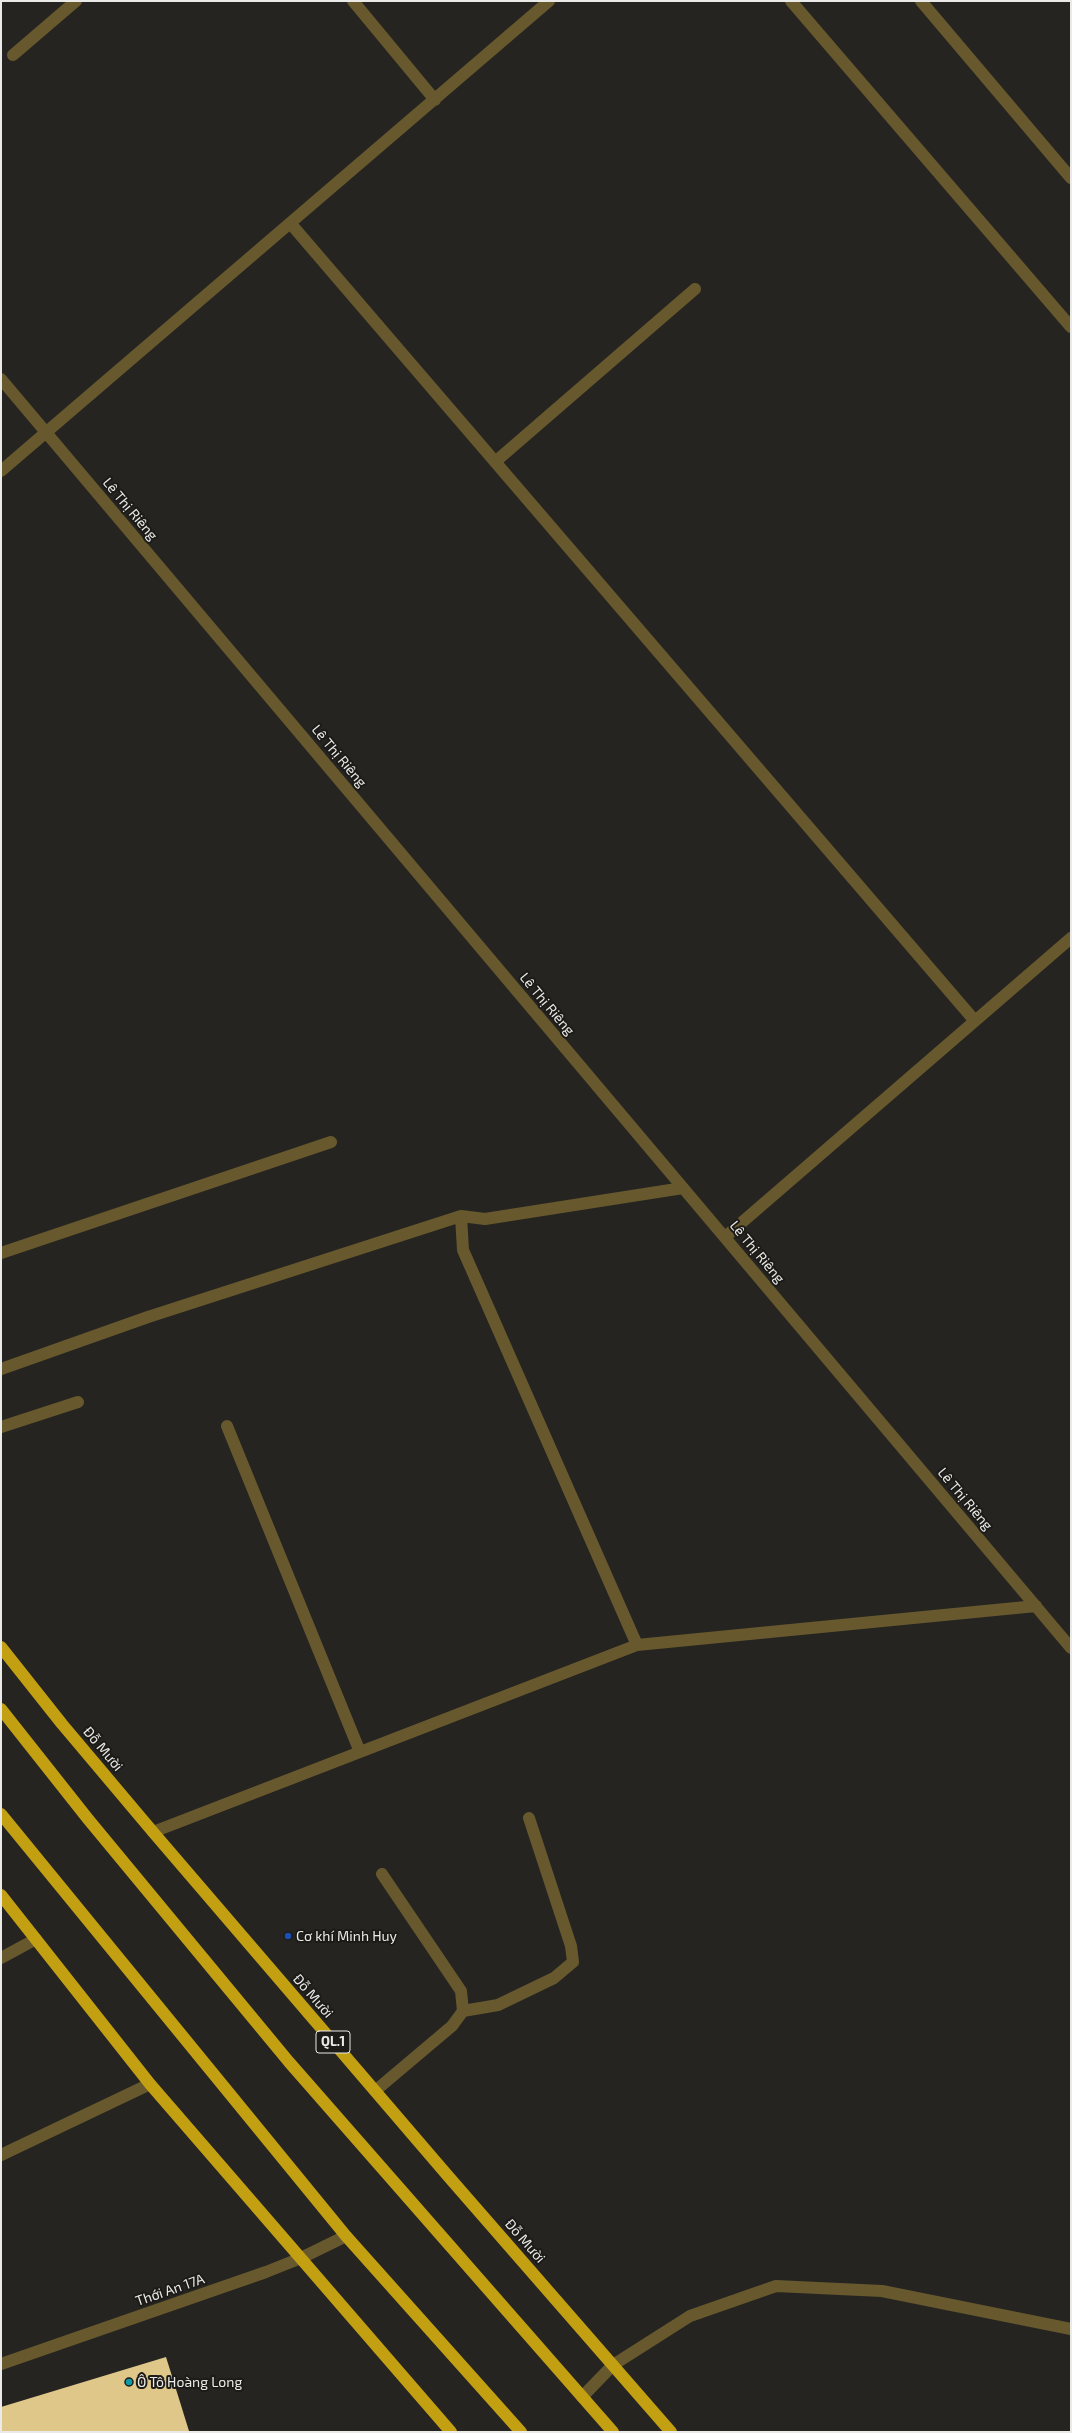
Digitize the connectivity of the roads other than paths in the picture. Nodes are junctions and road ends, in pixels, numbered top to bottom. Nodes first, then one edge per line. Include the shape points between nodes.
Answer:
1 (76, 1) edge
2 (353, 1) edge
3 (548, 1) edge
4 (791, 1) edge
5 (921, 1) edge
6 (13, 56) dead end
7 (435, 100) junction
8 (1071, 178) edge
9 (291, 224) junction
10 (695, 289) dead end
11 (1071, 327) edge
12 (1, 380) edge
13 (46, 433) junction
14 (495, 462) junction
15 (1, 471) edge
16 (1071, 938) edge
17 (975, 1021) junction
18 (331, 1142) dead end
19 (683, 1188) junction
20 (461, 1216) junction
21 (725, 1237) junction
22 (1, 1253) edge
23 (1, 1369) edge
24 (78, 1402) dead end
25 (227, 1426) dead end
26 (1, 1427) edge
27 (1036, 1606) junction
28 (637, 1645) junction
29 (1, 1647) edge
30 (1071, 1648) edge
31 (1, 1709) edge
32 (360, 1752) junction
33 (1, 1814) edge
34 (529, 1818) dead end
35 (153, 1832) junction
36 (382, 1874) dead end
37 (1, 1895) edge
38 (36, 1939) junction
39 (1, 1958) edge
40 (463, 2010) junction
41 (150, 2084) junction
42 (375, 2091) junction
43 (1, 2155) edge
44 (346, 2236) junction
45 (302, 2258) junction
46 (1071, 2329) edge
47 (1, 2364) edge
48 (613, 2366) junction
49 (582, 2397) junction
50 (516, 2430) edge
51 (451, 2432) edge
52 (613, 2432) edge
53 (671, 2432) edge

1 - 6 street
2 - 7 street
3 - 7 street
4 - 11 street
5 - 8 street
7 - 9 street
9 - 13 street
9 - 14 street
10 - 14 street
12 - 13 street, Lê Thị Riêng
13 - 15 street
13 - 19 street, Lê Thị Riêng
14 - 17 street
16 - 17 street
17 - 21 street
18 - 22 street
19 - 20 street via 485,1219
19 - 21 street, Lê Thị Riêng
20 - 23 street via 148,1317
20 - 28 street via 463,1250
21 - 27 street, Lê Thị Riêng
24 - 26 street
25 - 32 street
27 - 28 street
27 - 30 street, Lê Thị Riêng
28 - 32 street
29 - 35 highway, Đỗ Mười / QL.1
31 - 49 highway via 88,1820 289,2062
32 - 35 street
33 - 44 highway
34 - 40 street via 571,1946 573,1962 554,1978 498,2005
35 - 42 highway, Đỗ Mười / QL.1
36 - 40 street via 461,1991
37 - 38 highway
38 - 39 street
38 - 41 highway
40 - 42 street via 452,2026
41 - 43 street
41 - 45 highway
42 - 48 highway, Đỗ Mười / QL.1
44 - 45 street, Thới An 17A
44 - 50 highway
45 - 47 street, Thới An 17A
45 - 51 highway
46 - 48 street via 882,2291 776,2286 690,2316
48 - 49 street
48 - 53 highway, Đỗ Mười / QL.1
49 - 52 highway

